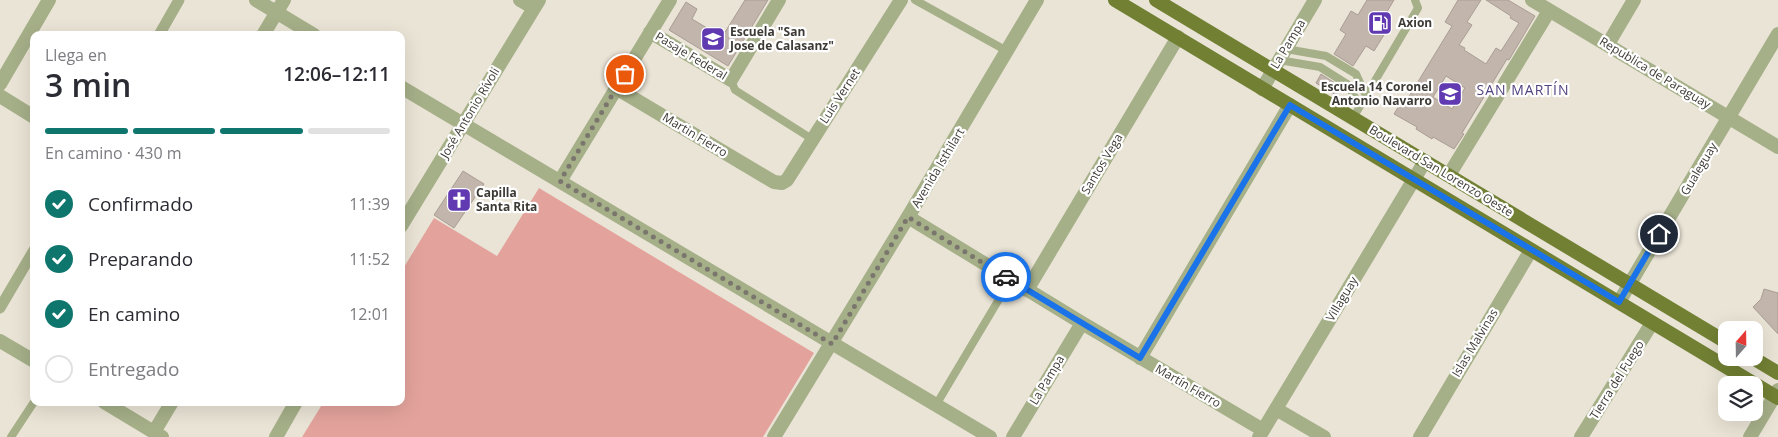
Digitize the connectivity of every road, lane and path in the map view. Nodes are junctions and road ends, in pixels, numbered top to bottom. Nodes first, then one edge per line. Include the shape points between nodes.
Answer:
1 (49, 0) edge
2 (179, 0) edge
3 (256, 0) edge
4 (284, 0) edge
5 (520, 0) edge
6 (670, 0) edge
7 (780, 0) edge
8 (902, 0) edge
9 (915, 0) edge
10 (1037, 0) edge
11 (1114, 0) edge
12 (1156, 0) edge
13 (1315, 0) edge
14 (1415, 0) edge
15 (1532, 0) edge
16 (1634, 0) edge
17 (536, 4) edge
18 (1549, 11) junction
19 (276, 12) junction
20 (31, 31) edge
21 (160, 31) edge
22 (266, 31) edge
23 (307, 31) edge
24 (650, 32) junction
25 (30, 33) edge
26 (1778, 34) edge
27 (1178, 37) junction
28 (1608, 44) junction
29 (1006, 51) junction
30 (1279, 60) junction
31 (731, 80) junction
32 (0, 84) edge
33 (616, 88) junction
34 (405, 89) edge
35 (1262, 89) junction
36 (0, 96) edge
37 (1366, 96) junction
38 (1290, 105) junction
39 (1356, 112) junction
40 (30, 115) edge
41 (1729, 117) junction
42 (464, 124) junction
43 (812, 139) junction
44 (1778, 147) edge
45 (1425, 161) junction
46 (1450, 175) junction
47 (1414, 179) junction
48 (560, 181) junction
49 (774, 182) joint
50 (908, 217) junction
51 (405, 220) edge
52 (1531, 250) junction
53 (30, 257) edge
54 (1010, 280) junction
55 (1629, 284) junction
56 (1027, 290) junction
57 (1619, 302) junction
58 (0, 308) edge
59 (1082, 323) junction
60 (1652, 323) junction
61 (1718, 337) edge
62 (0, 341) edge
63 (832, 344) junction
64 (1140, 358) junction
65 (30, 359) edge
66 (1763, 364) edge
67 (1778, 373) edge
68 (1777, 395) edge
69 (936, 405) junction
70 (31, 406) edge
71 (111, 406) edge
72 (170, 406) edge
73 (294, 406) edge
74 (1276, 409) junction
75 (1261, 433) edge
76 (158, 435) edge
77 (11, 437) edge
78 (276, 437) edge
79 (774, 437) edge
80 (990, 437) edge
81 (1013, 437) edge
82 (1324, 437) edge
83 (1420, 437) edge
84 (1581, 437) edge
85 (1750, 437) edge

1 - 20 street
2 - 21 street
3 - 19 street
4 - 19 street
5 - 17 street
6 - 24 street
7 - 31 street
8 - 43 street, Luis Vernet
9 - 29 lane
10 - 29 street, Avenida Isthilart
11 - 27 main road, Boulevard San Lorenzo Oeste
12 - 30 main road, Boulevard San Lorenzo Oeste
13 - 30 street, La Pampa
14 - 37 lane via 1418,8
15 - 18 street, Republica de Paraguay
16 - 28 street
17 - 42 street, José Antonio Rívoli
18 - 28 street, Republica de Paraguay
18 - 46 street
19 - 22 street
19 - 23 street
24 - 31 street, Pasaje Federal
24 - 33 street
25 - 32 street
26 - 41 street, Gualeguay
27 - 35 main road, Boulevard San Lorenzo Oeste
27 - 56 street, Santos Vega
28 - 41 street, Republica de Paraguay
29 - 50 street, Avenida Isthilart
30 - 35 street, La Pampa
30 - 37 lane via 1326,56 1356,74
30 - 39 main road, Boulevard San Lorenzo Oeste
30 - 39 lane via 1320,68 1347,84
31 - 43 lane via 735,90
33 - 48 street
33 - 49 street, Martin Fierro
34 - 42 street
35 - 38 main road, Boulevard San Lorenzo Oeste
36 - 40 street
37 - 39 lane
38 - 47 main road, Boulevard San Lorenzo Oeste
38 - 64 street
39 - 45 main road, Boulevard San Lorenzo Oeste
41 - 44 street, Republica de Paraguay
41 - 55 street, Gualeguay
42 - 48 street
42 - 51 street, José Antonio Rívoli
43 - 49 street, Luis Vernet via 787,180
45 - 46 main road, Boulevard San Lorenzo Oeste
45 - 47 street, Villaguay
46 - 55 main road, Boulevard San Lorenzo Oeste
47 - 52 main road, Boulevard San Lorenzo Oeste
47 - 74 street, Villaguay
48 - 63 street
50 - 54 street, Martín Fierro
50 - 63 street, Avenida Isthilart
52 - 57 main road, Boulevard San Lorenzo Oeste
52 - 83 street, Islas Malvinas
53 - 58 street
54 - 56 street, Martín Fierro
54 - 69 lane
55 - 57 street, Gualeguay
55 - 61 main road, Boulevard San Lorenzo Oeste
56 - 59 street, Martín Fierro
57 - 60 main road, Boulevard San Lorenzo Oeste
59 - 64 street, Martín Fierro
59 - 81 street, La Pampa
60 - 68 main road, Boulevard San Lorenzo Oeste
60 - 84 street, Tierra del Fuego
62 - 65 street
63 - 69 street
63 - 79 street, Avenida Isthilart
64 - 75 street, Martín Fierro
66 - 67 main road
68 - 85 street
69 - 80 street
70 - 77 lane
71 - 76 street
72 - 76 street
73 - 78 street
74 - 75 street, Villaguay
74 - 82 street

